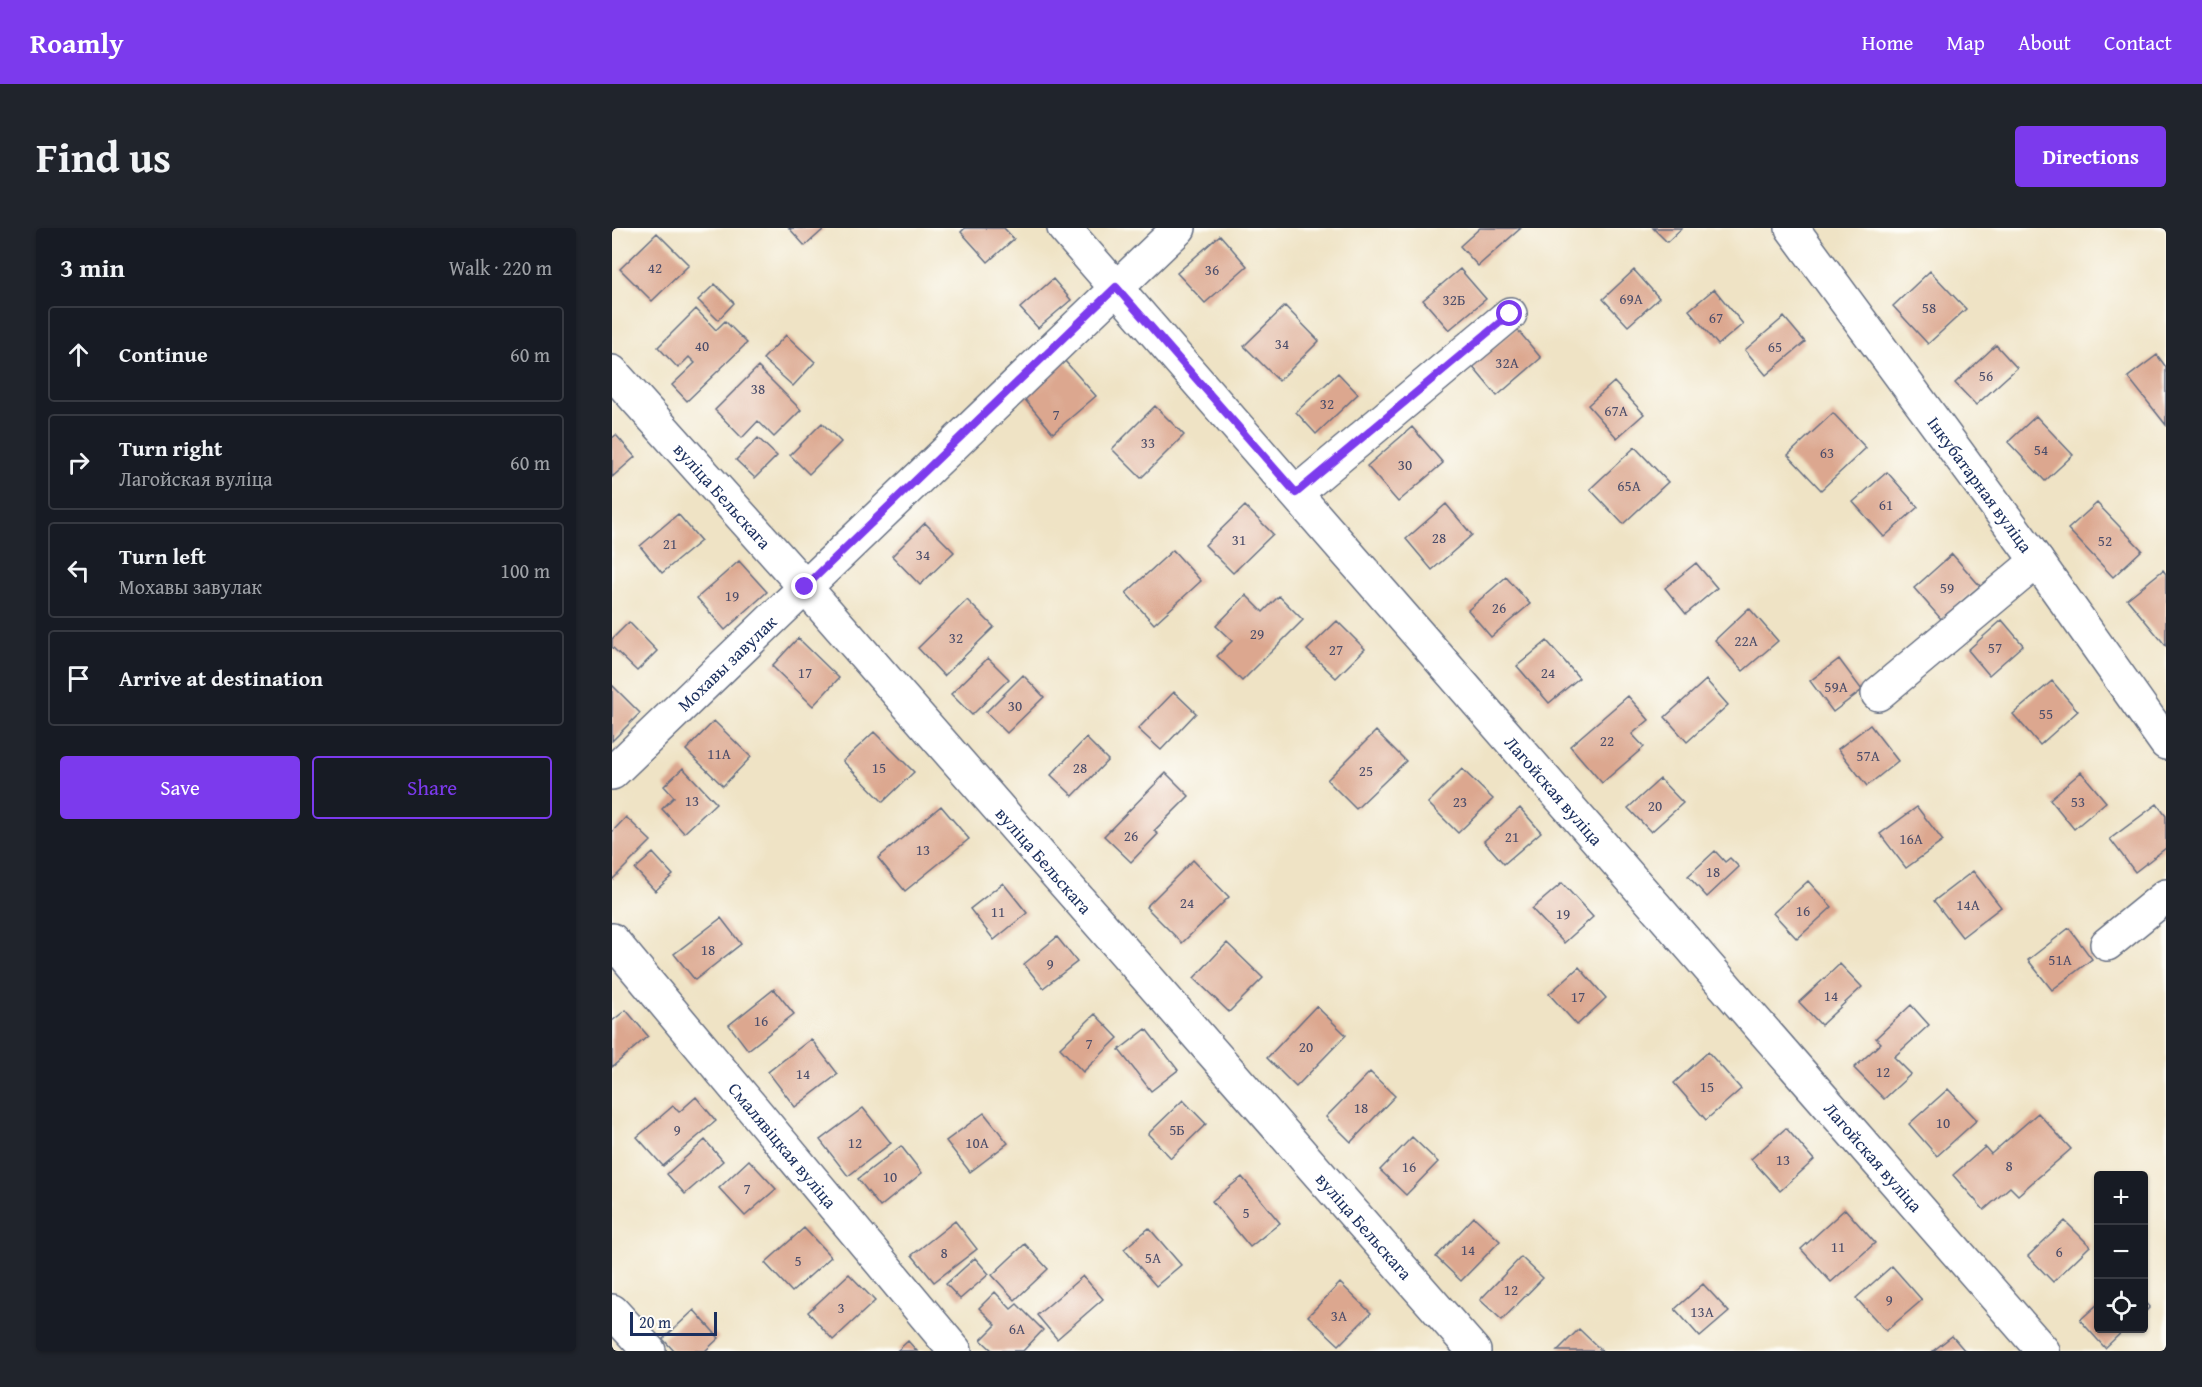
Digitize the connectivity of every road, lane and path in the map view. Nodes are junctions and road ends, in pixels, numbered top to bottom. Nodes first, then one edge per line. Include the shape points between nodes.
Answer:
1 (1064, 228) edge
2 (1179, 228) edge
3 (1792, 228) edge
4 (1116, 287) junction
5 (1510, 314) dead end
6 (612, 372) edge
7 (1296, 493) junction
8 (2037, 561) junction
9 (805, 587) junction
10 (1878, 693) dead end
11 (2166, 743) edge
12 (612, 773) edge
13 (2166, 896) edge
14 (612, 940) edge
15 (2107, 944) dead end
16 (612, 1311) edge
17 (649, 1351) edge
18 (955, 1351) edge
19 (1474, 1351) edge
20 (2043, 1351) edge

1 - 4 street, Лагойская вуліца
2 - 4 street, Мохавы завулак
3 - 8 street, Інкубатарная вуліца
4 - 7 street, Лагойская вуліца
4 - 9 street, Мохавы завулак
5 - 7 street
6 - 9 street, вуліца Бельскага
7 - 20 street, Лагойская вуліца
8 - 10 street
8 - 11 street, Інкубатарная вуліца
9 - 12 street, Мохавы завулак
9 - 19 street, вуліца Бельскага
13 - 15 street
14 - 18 street, Смалявіцкая вуліца
16 - 17 street

